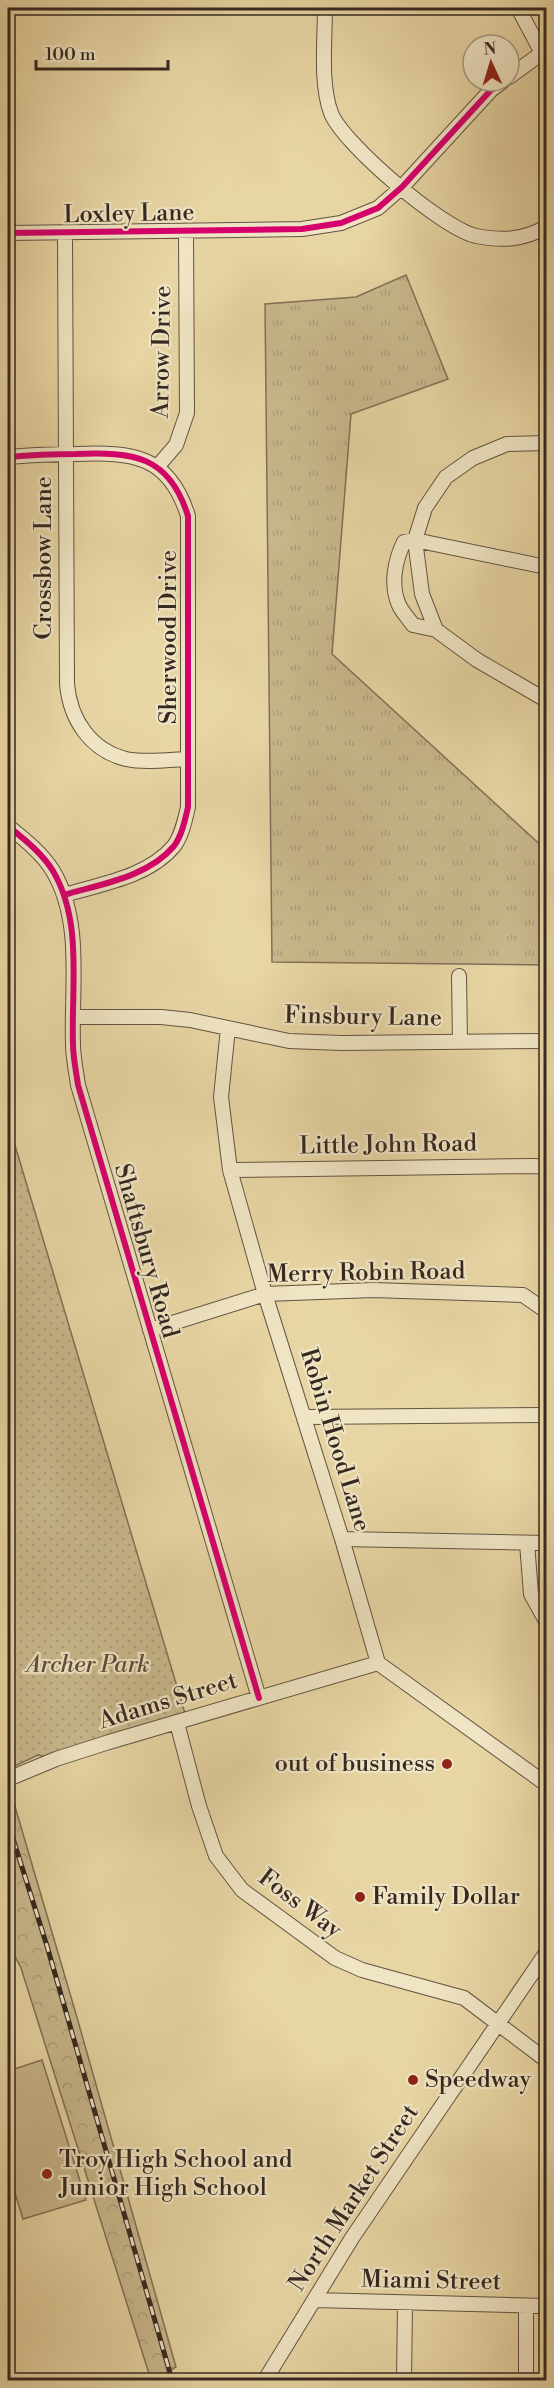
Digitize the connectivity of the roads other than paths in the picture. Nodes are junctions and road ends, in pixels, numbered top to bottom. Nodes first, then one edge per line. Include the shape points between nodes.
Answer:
1 (325, 8) edge
2 (518, 8) edge
3 (544, 51) edge
4 (521, 68) edge
5 (488, 93) edge
6 (402, 188) junction
7 (546, 227) edge
8 (186, 232) junction
9 (8, 233) edge
10 (65, 233) junction
11 (546, 443) edge
12 (66, 454) junction
13 (8, 457) edge
14 (158, 466) junction
15 (415, 540) junction
16 (546, 567) edge
17 (436, 630) junction
18 (546, 700) edge
19 (187, 759) junction
20 (8, 826) edge
21 (64, 894) junction
22 (459, 976) dead end
23 (73, 1017) junction
24 (228, 1028) junction
25 (460, 1041) junction
26 (546, 1041) edge
27 (546, 1168) edge
28 (230, 1170) junction
29 (265, 1294) junction
30 (546, 1311) edge
31 (150, 1330) junction
32 (546, 1415) edge
33 (305, 1417) junction
34 (342, 1539) junction
35 (527, 1543) junction
36 (546, 1543) edge
37 (546, 1621) edge
38 (378, 1663) junction
39 (259, 1698) junction
40 (177, 1723) junction
41 (8, 1779) edge
42 (546, 1784) edge
43 (546, 1953) edge
44 (497, 2022) junction
45 (546, 2060) edge
46 (314, 2300) junction
47 (405, 2304) junction
48 (526, 2306) junction
49 (546, 2306) edge
50 (265, 2380) edge
51 (404, 2380) edge
52 (526, 2380) edge

1 - 6 street via 326,88 331,113 348,138
2 - 3 street
3 - 4 street
5 - 6 street, Loxley Lane
6 - 7 street via 437,216 473,236 528,237
6 - 8 street, Loxley Lane via 378,208 341,223 302,229
8 - 10 street, Loxley Lane
8 - 14 street, Arrow Drive via 187,413 176,445
9 - 10 street, Loxley Lane
10 - 12 street, Crossbow Lane
11 - 15 street via 507,444 473,458 455,471 425,508
12 - 13 street
12 - 14 street via 123,454
12 - 19 street, Crossbow Lane via 70,706 86,734 116,755 143,761
14 - 19 street, Sherwood Drive via 182,496 188,516
15 - 16 street
15 - 17 street via 422,594
15 - 17 street via 404,542 396,558 394,583 399,604 413,625
17 - 18 street via 477,660
19 - 21 street, Sherwood Drive via 188,807 174,846 135,874
20 - 21 street, Shaftsbury Road via 45,861
21 - 23 street, Shaftsbury Road via 72,931
22 - 25 street
23 - 24 street, Finsbury Lane via 161,1017
23 - 31 street, Shaftsbury Road via 78,1085
24 - 25 street, Finsbury Lane via 289,1041
24 - 28 street, Robin Hood Lane via 221,1097
25 - 26 street, Finsbury Lane
27 - 28 street, Little John Road
28 - 29 street, Robin Hood Lane
29 - 30 street, Merry Robin Road via 373,1290 523,1295
29 - 31 street, Merry Robin Road
29 - 33 street, Robin Hood Lane
31 - 39 street, Shaftsbury Road
32 - 33 street
33 - 34 street, Robin Hood Lane
34 - 35 street
34 - 38 street, Robin Hood Lane
35 - 36 street
35 - 37 street via 531,1594
38 - 39 street, Adams Street
38 - 42 street
39 - 40 street, Adams Street
40 - 41 street, Adams Street via 109,1742
40 - 44 street, Foss Way via 216,1856 242,1890 341,1961 464,1998
43 - 44 street, North Market Street
44 - 45 street, Foss Way
44 - 46 street, North Market Street
46 - 47 street, Miami Street
46 - 50 street, North Market Street
47 - 48 street, Miami Street
47 - 51 street
48 - 49 street, Miami Street
48 - 52 street

